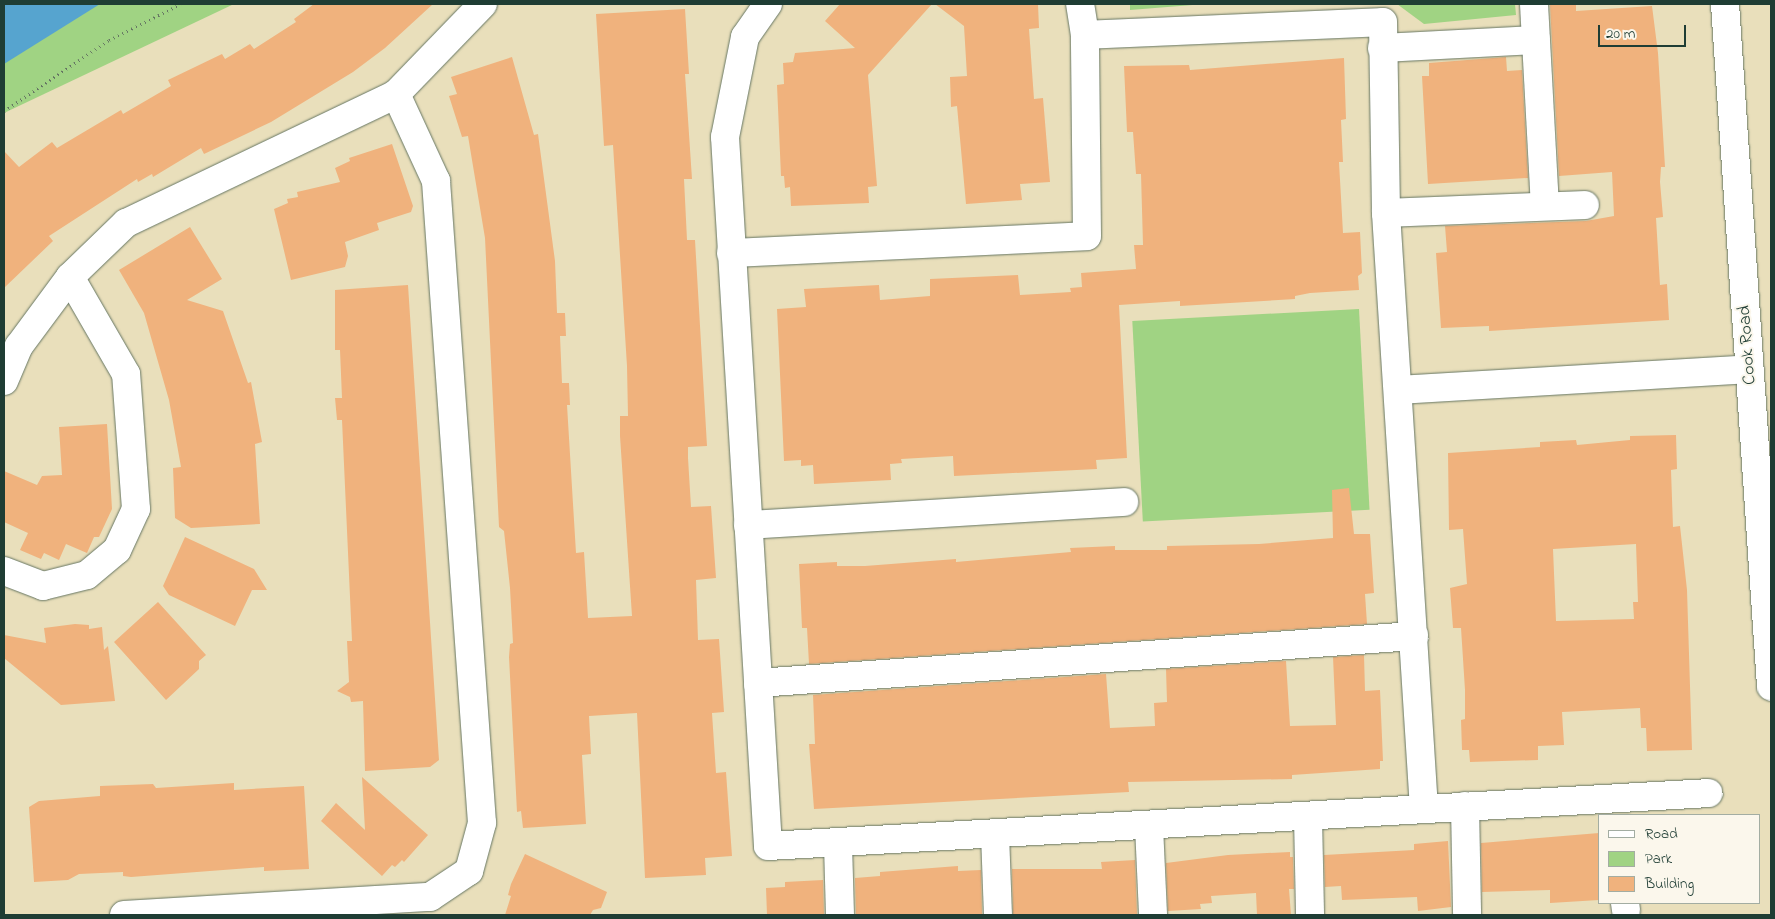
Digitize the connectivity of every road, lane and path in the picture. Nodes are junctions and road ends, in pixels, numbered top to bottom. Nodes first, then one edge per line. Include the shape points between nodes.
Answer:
1 (182, 4) edge
2 (483, 4) edge
3 (768, 4) edge
4 (1080, 4) edge
5 (1534, 4) edge
6 (1725, 4) edge
7 (1085, 35) junction
8 (1536, 40) junction
9 (1382, 48) junction
10 (396, 94) junction
11 (4, 111) edge
12 (1545, 206) junction
13 (1585, 206) dead end
14 (1386, 212) junction
15 (731, 253) junction
16 (70, 277) junction
17 (1749, 369) junction
18 (4, 381) edge
19 (1399, 390) junction
20 (1124, 502) dead end
21 (748, 525) junction
22 (4, 571) edge
23 (1414, 636) junction
24 (758, 683) junction
25 (1771, 686) edge
26 (1710, 793) dead end
27 (1465, 806) junction
28 (1614, 807) edge
29 (1424, 809) junction
30 (1308, 817) junction
31 (1149, 826) junction
32 (995, 834) junction
33 (838, 844) junction
34 (124, 915) edge
35 (840, 915) edge
36 (998, 915) edge
37 (1153, 915) edge
38 (1310, 915) edge
39 (1467, 915) edge

1 - 11 path via 109,40
2 - 10 street
3 - 15 street via 745,37 724,137
4 - 7 street
5 - 8 street
6 - 17 street, Cook Road
7 - 9 street via 1383,22
7 - 15 street via 1087,236
8 - 9 street
8 - 12 street
9 - 14 street
10 - 16 street via 126,223
10 - 34 street via 436,181 482,823 469,871 430,897
12 - 13 street
12 - 14 street
14 - 19 street
15 - 21 street
16 - 18 street via 19,346
16 - 22 street via 126,374 136,509 117,550 87,575 43,586
17 - 19 street
17 - 25 street, Cook Road
19 - 23 street
20 - 21 street
21 - 24 street
23 - 24 street
23 - 29 street
24 - 33 street via 768,846
26 - 28 street
27 - 28 street
27 - 29 street
27 - 39 street
29 - 30 street
30 - 31 street
30 - 38 street
31 - 32 street
31 - 37 street
32 - 33 street
32 - 36 street
33 - 35 street

